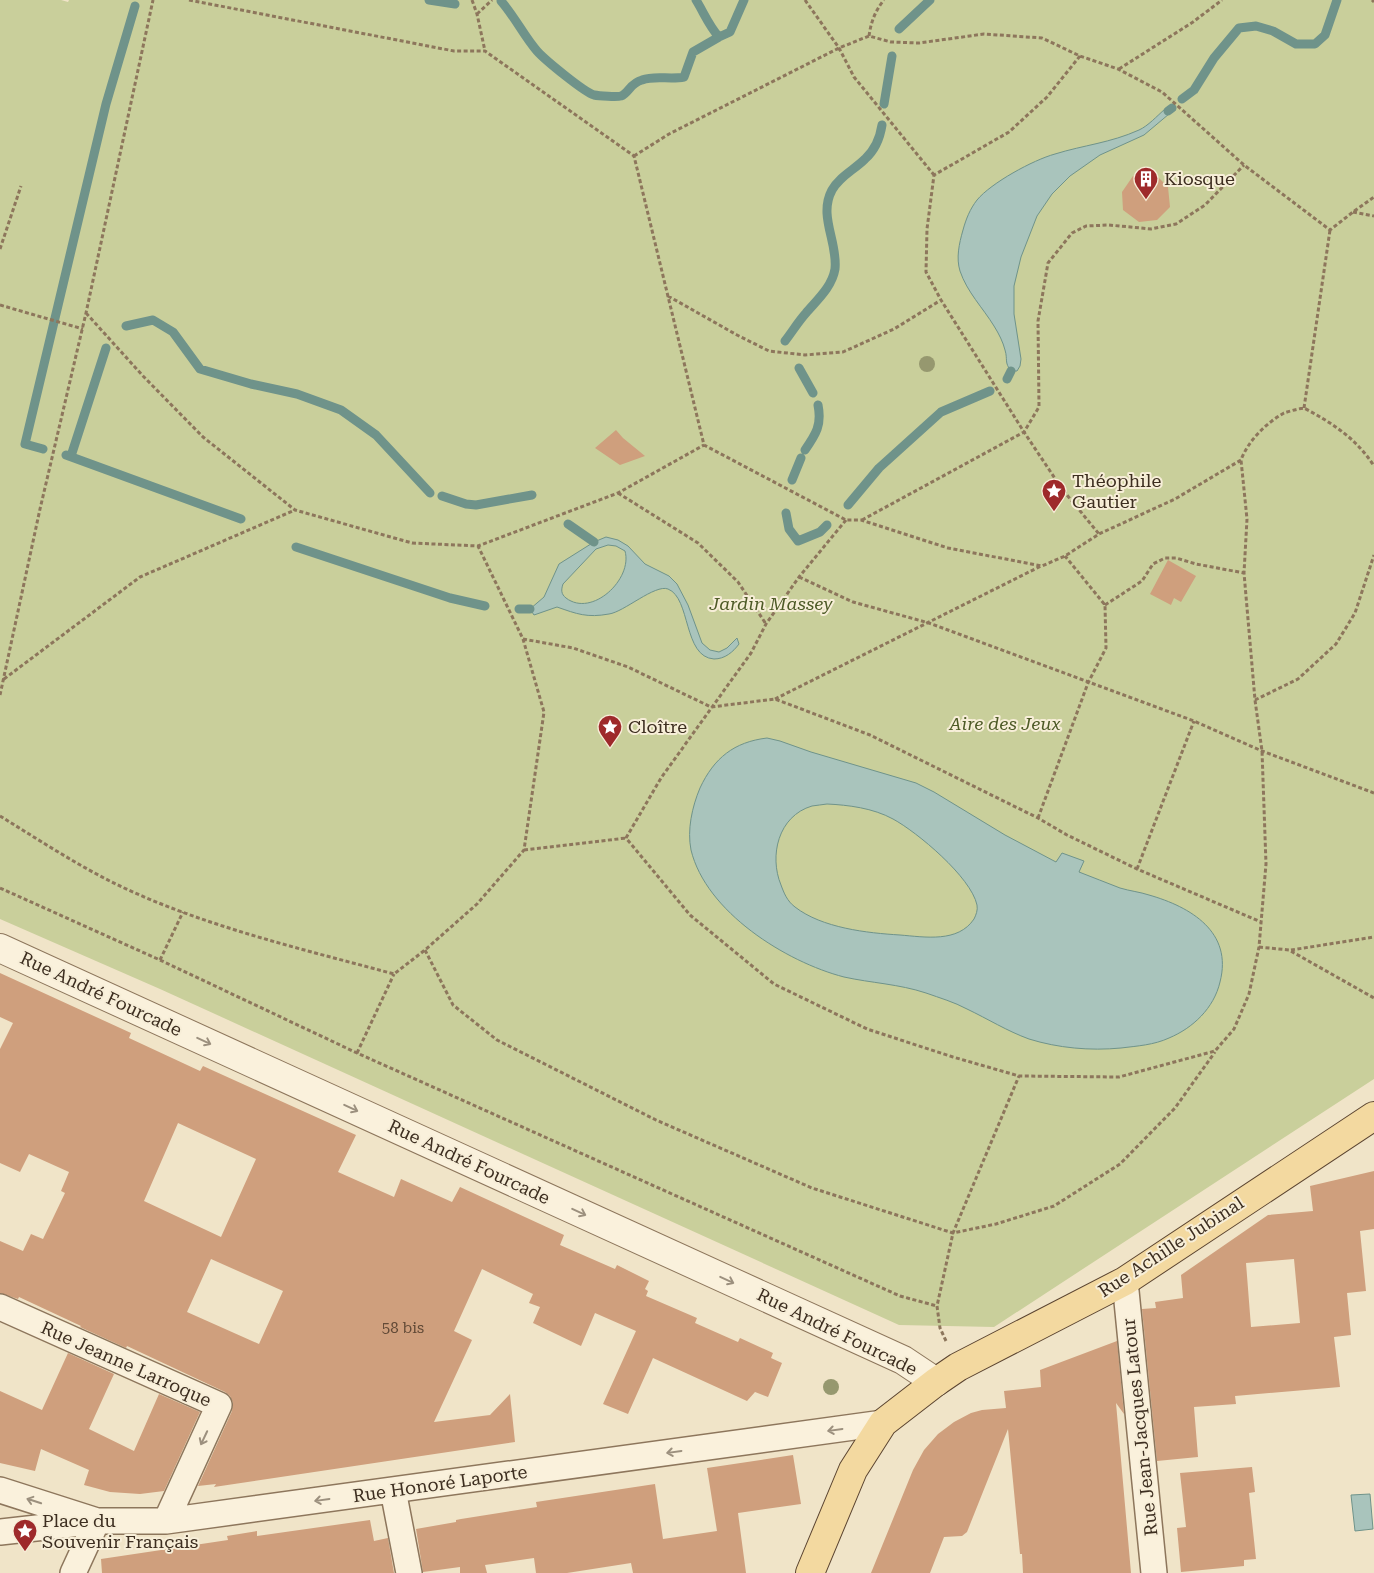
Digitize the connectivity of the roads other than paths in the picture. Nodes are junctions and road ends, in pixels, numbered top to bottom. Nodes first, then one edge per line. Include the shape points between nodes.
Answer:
1 (0, 948) edge
2 (1374, 1116) edge
3 (1125, 1280) junction
4 (0, 1307) edge
5 (936, 1382) junction
6 (883, 1423) junction
7 (0, 1490) edge
8 (393, 1490) junction
9 (97, 1521) junction
10 (166, 1521) junction
11 (0, 1532) edge
12 (73, 1573) edge
13 (409, 1573) edge
14 (810, 1573) edge
15 (1154, 1573) edge

1 -> 5 street, Rue André Fourcade via 903,1360
2 - 3 main road, Rue Achille Jubinal
3 - 5 main road, Rue Achille Jubinal via 958,1367
3 - 15 street, Rue Jean-Jacques Latour
4 -> 10 street, Rue Jeanne Larroque via 219,1405
5 - 6 main road, Rue Achille Jubinal
6 -> 8 street, Rue Honoré Laporte
6 - 14 main road, Rue Achille Jubinal via 853,1470
9 -> 7 street, Rue Honoré Laporte
8 -> 10 street, Rue Honoré Laporte
8 - 13 street
9 - 10 street, Rue Honoré Laporte
9 - 11 street
9 - 12 street

